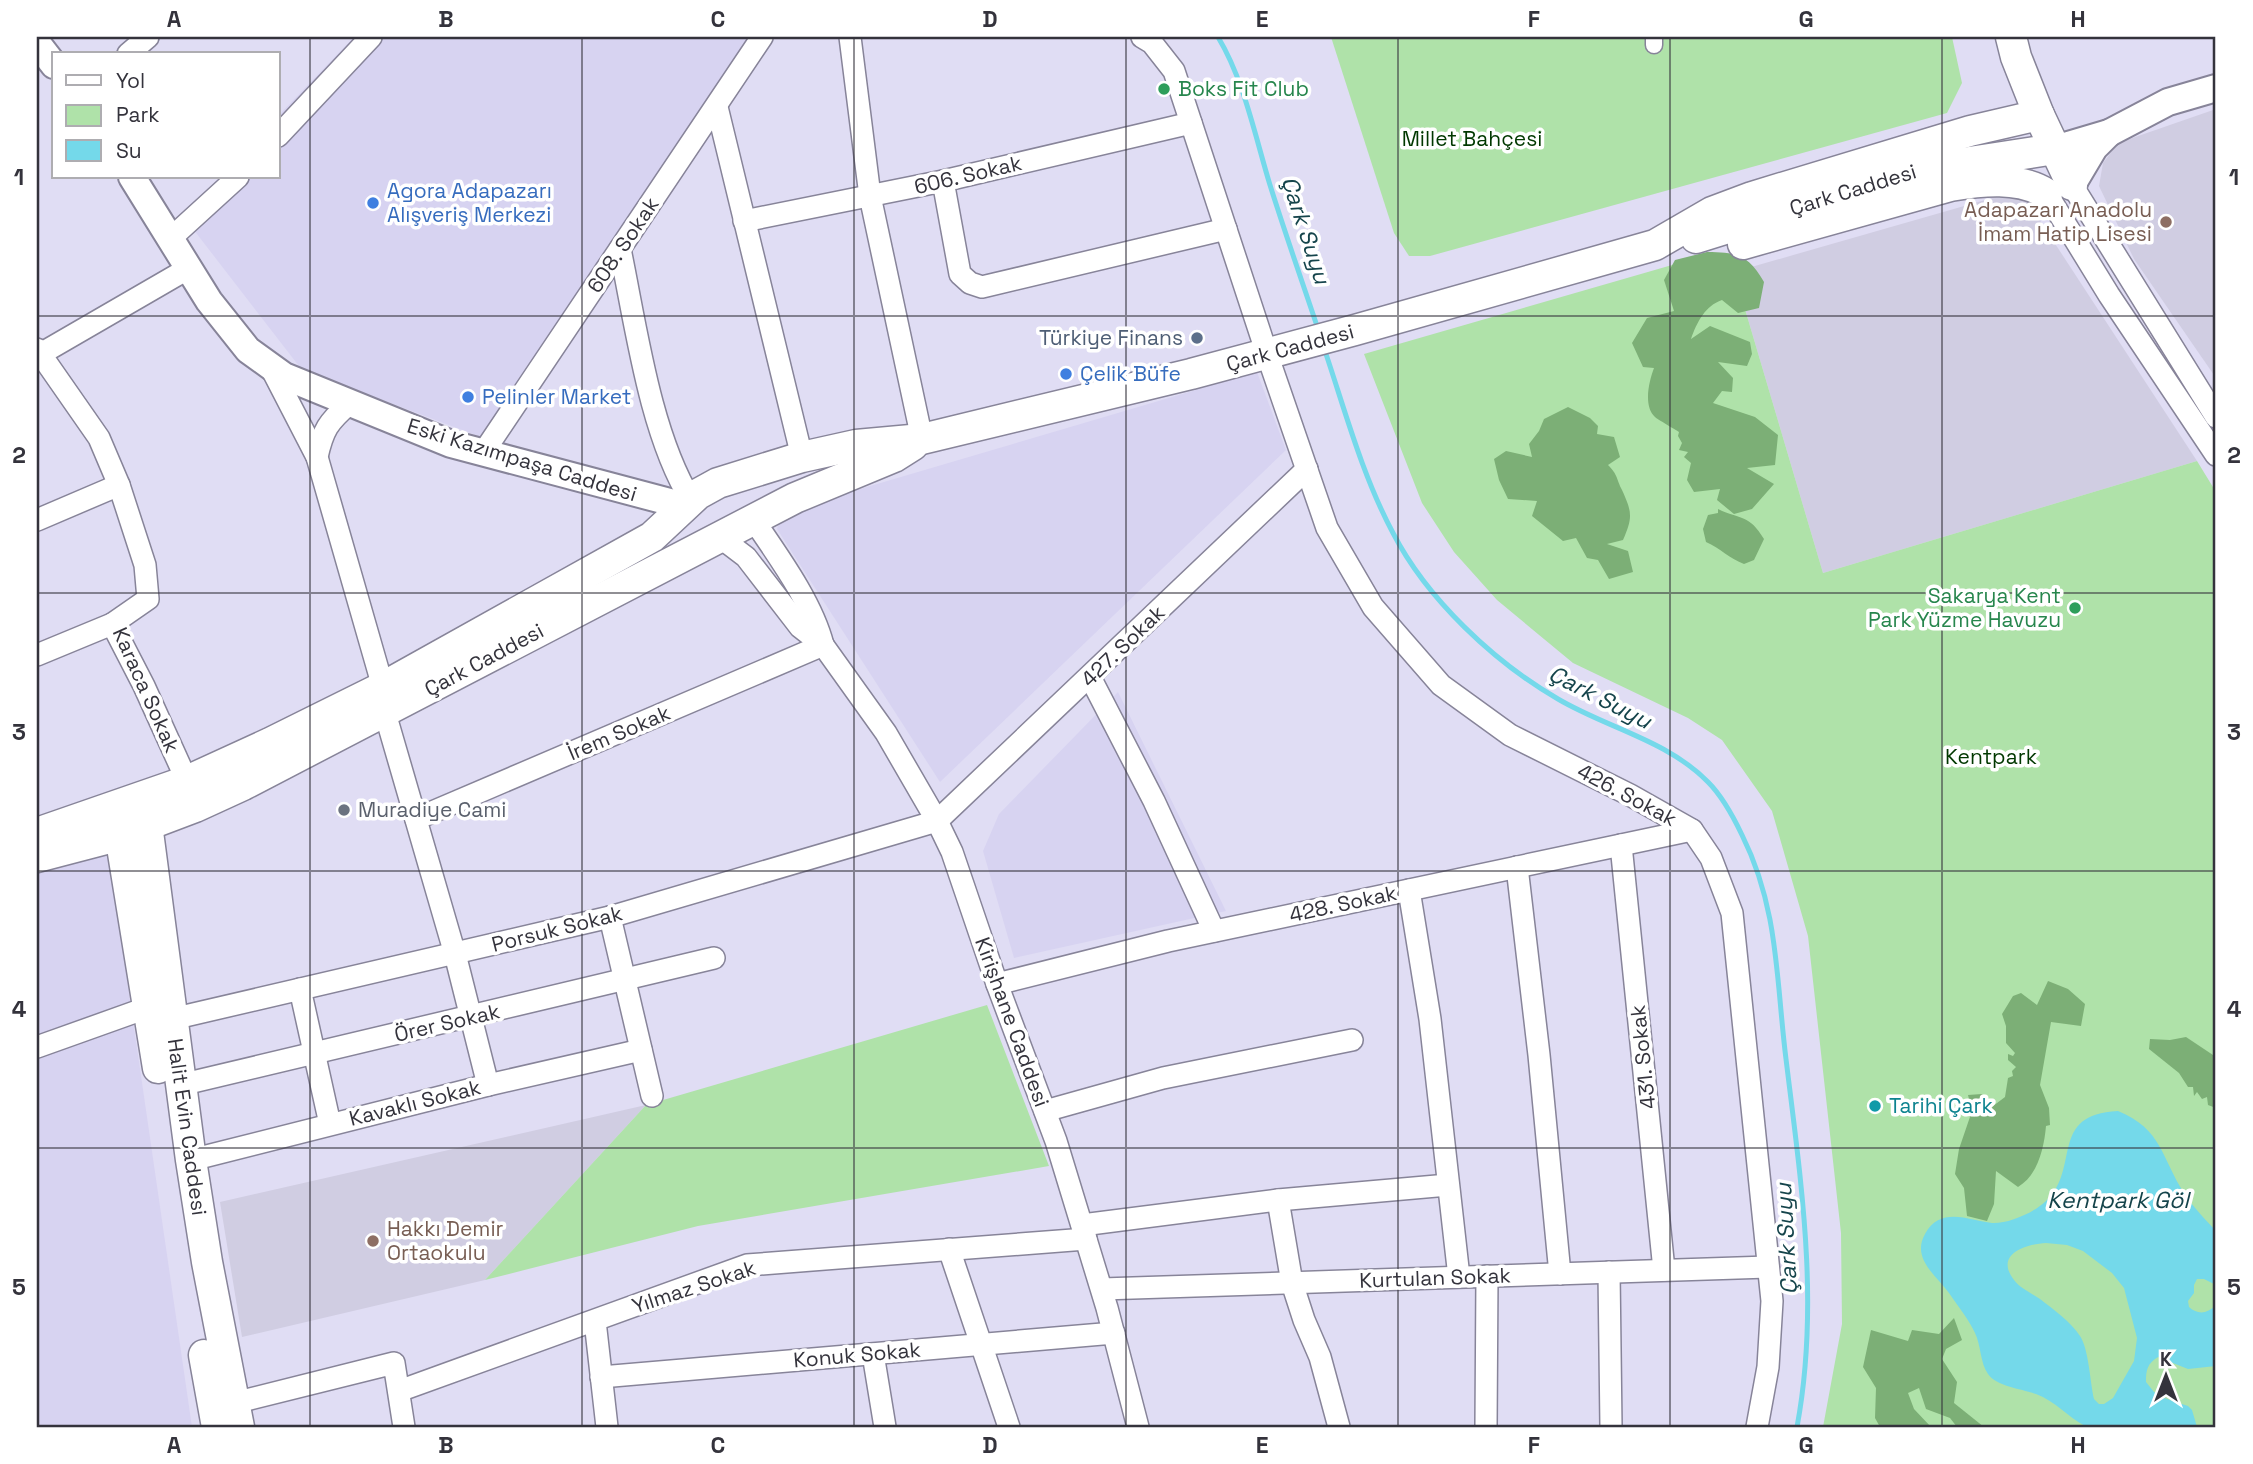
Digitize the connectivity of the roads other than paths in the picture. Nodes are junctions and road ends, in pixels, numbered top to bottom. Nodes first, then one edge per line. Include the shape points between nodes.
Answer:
1 (148, 37) edge
2 (372, 37) edge
3 (762, 37) edge
4 (850, 37) edge
5 (1142, 37) edge
6 (2011, 37) edge
7 (37, 43) edge
8 (130, 52) edge
9 (52, 62) edge
10 (2216, 88) edge
11 (717, 107) junction
12 (2039, 115) junction
13 (1191, 123) junction
14 (2109, 133) junction
15 (280, 134) edge
16 (2045, 150) junction
17 (133, 178) edge
18 (237, 178) edge
19 (943, 181) junction
20 (2059, 189) junction
21 (870, 196) junction
22 (744, 221) junction
23 (1226, 229) junction
24 (170, 239) junction
25 (1666, 244) junction
26 (620, 249) junction
27 (189, 268) junction
28 (1276, 352) junction
29 (38, 353) edge
30 (270, 366) junction
31 (349, 404) junction
32 (2216, 417) edge
33 (922, 439) junction
34 (484, 453) junction
35 (2216, 455) edge
36 (317, 457) junction
37 (802, 457) junction
38 (1307, 469) junction
39 (718, 483) junction
40 (120, 485) junction
41 (688, 503) junction
42 (753, 519) junction
43 (37, 520) edge
44 (721, 538) junction
45 (112, 624) junction
46 (822, 645) junction
47 (37, 655) edge
48 (1090, 677) junction
49 (384, 700) junction
50 (187, 781) junction
51 (132, 816) junction
52 (416, 819) junction
53 (937, 821) junction
54 (1692, 830) junction
55 (37, 833) edge
56 (1621, 845) junction
57 (37, 857) edge
58 (1517, 867) junction
59 (1409, 890) junction
60 (610, 917) junction
61 (1214, 931) junction
62 (455, 954) junction
63 (714, 957) dead end
64 (624, 980) junction
65 (997, 984) junction
66 (300, 989) junction
67 (163, 1009) junction
68 (471, 1017) junction
69 (1352, 1040) dead end
70 (37, 1047) edge
71 (641, 1050) junction
72 (314, 1054) junction
73 (488, 1085) junction
74 (180, 1086) junction
75 (652, 1096) dead end
76 (1045, 1111) junction
77 (330, 1124) junction
78 (191, 1160) junction
79 (1448, 1185) junction
80 (1278, 1200) junction
81 (1084, 1231) junction
82 (949, 1249) junction
83 (1768, 1267) junction
84 (1664, 1270) junction
85 (1609, 1272) junction
86 (1560, 1274) junction
87 (1487, 1276) junction
88 (1459, 1277) junction
89 (1292, 1283) junction
90 (1102, 1289) junction
91 (595, 1321) junction
92 (1114, 1333) junction
93 (981, 1345) junction
94 (873, 1354) junction
95 (601, 1377) junction
96 (399, 1391) junction
97 (237, 1415) edge
98 (217, 1427) edge
99 (404, 1427) edge
100 (607, 1427) edge
101 (885, 1427) edge
102 (1009, 1427) edge
103 (1138, 1427) edge
104 (1339, 1427) edge
105 (1486, 1427) edge
106 (1611, 1427) edge
107 (1756, 1427) edge

1 - 8 street
2 - 15 street
3 - 11 street, 608. Sokak
4 - 21 street
5 - 13 street, 426. Sokak via 1174,71
6 - 12 main road
7 - 9 street
10 - 14 street via 2168,102
11 - 22 street
11 - 26 street, 608. Sokak
12 - 16 main road
12 - 25 main road, Çark Caddesi via 1970,131 1752,197 1712,212
13 - 19 street, 606. Sokak
13 - 23 street, 426. Sokak
14 - 16 street
14 - 20 street
16 - 20 main road
16 - 25 main road, Çark Caddesi via 1911,171
17 - 24 street, Eski Kazımpaşa Caddesi
18 - 24 street
19 - 21 street, 606. Sokak
19 - 23 street via 960,274 982,287
20 - 25 main road via 1981,181 1745,243 1713,249
20 - 32 street
20 - 35 street via 2109,296
21 - 22 street, 606. Sokak
21 - 33 street
22 - 37 street
23 - 28 street, 426. Sokak
24 - 27 street, Eski Kazımpaşa Caddesi
25 - 28 main road, Çark Caddesi
26 - 34 street, 608. Sokak
26 - 41 street via 653,404
27 - 29 street
27 - 30 street, Eski Kazımpaşa Caddesi via 248,350
28 - 33 main road, Çark Caddesi
28 - 38 street, 426. Sokak
29 - 40 street, Karaca Sokak via 99,438
30 - 31 street, Eski Kazımpaşa Caddesi
30 - 36 street
31 - 34 street, Eski Kazımpaşa Caddesi
31 - 36 street via 322,434
33 - 37 main road, Çark Caddesi via 856,445
33 - 42 main road, Çark Caddesi via 894,457
34 - 41 street, Eski Kazımpaşa Caddesi
36 - 49 street
37 - 39 main road, Çark Caddesi
38 - 48 street, 427. Sokak
38 - 54 street, 426. Sokak via 1327,528 1373,607 1441,685 1510,735
39 - 41 main road, Çark Caddesi
39 - 42 main road via 739,497
40 - 43 street
40 - 45 street, Karaca Sokak via 145,565 148,599
41 - 44 main road via 690,521 708,535
41 - 49 main road, Çark Caddesi via 652,537
42 - 44 main road, Çark Caddesi
42 - 46 street, Kirişhane Caddesi via 818,625
44 - 46 street, Kirişhane Caddesi via 746,557 800,627
44 - 49 main road, Çark Caddesi
45 - 47 street
45 - 50 street, Karaca Sokak
46 - 52 street, İrem Sokak
46 - 53 street, Kirişhane Caddesi via 887,733
48 - 53 street, 427. Sokak
48 - 61 street
49 - 50 main road, Çark Caddesi
49 - 51 main road, Çark Caddesi via 243,785
49 - 52 street
50 - 51 main road, Çark Caddesi
51 - 55 main road, Çark Caddesi
51 - 57 main road, Çark Caddesi
51 - 67 main road, Halit Evin Caddesi
52 - 62 street
53 - 60 street, Porsuk Sokak
53 - 65 street, Kirişhane Caddesi
54 - 56 street, 428. Sokak
54 - 83 street, 426. Sokak via 1711,858 1732,913
56 - 58 street, 428. Sokak
56 - 84 street, 431. Sokak
58 - 59 street, 428. Sokak
58 - 86 street
59 - 61 street, 428. Sokak
59 - 79 street via 1430,1019
60 - 62 street, Porsuk Sokak
60 - 64 street
61 - 65 street, 428. Sokak
62 - 66 street, Porsuk Sokak
62 - 68 street
63 - 64 street, Örer Sokak
64 - 68 street, Örer Sokak
64 - 71 street
65 - 76 street, Kirişhane Caddesi
66 - 67 street, Porsuk Sokak
66 - 72 street
67 - 70 street, Porsuk Sokak
67 - 74 main road, Halit Evin Caddesi
67 - 98 main road, Halit Evin Caddesi via 187,1266
68 - 72 street, Örer Sokak
68 - 73 street
69 - 76 street via 1163,1078
71 - 73 street, Kavaklı Sokak
71 - 75 street
72 - 74 street, Örer Sokak
72 - 77 street
73 - 77 street, Kavaklı Sokak
74 - 78 main road, Halit Evin Caddesi
76 - 81 street, Kirişhane Caddesi
77 - 78 street, Kavaklı Sokak
78 - 97 main road, Halit Evin Caddesi
79 - 80 street, Yılmaz Sokak
79 - 88 street
80 - 81 street, Yılmaz Sokak
80 - 89 street
81 - 82 street, Yılmaz Sokak
81 - 90 street, Kirişhane Caddesi
82 - 91 street, Yılmaz Sokak via 747,1265
82 - 93 street
83 - 84 street, Kurtulan Sokak
83 - 107 street, 426. Sokak via 1772,1301 1768,1367
84 - 85 street, Kurtulan Sokak
85 - 86 street, Kurtulan Sokak
85 - 106 street
86 - 87 street, Kurtulan Sokak
87 - 88 street, Kurtulan Sokak
87 - 105 street
88 - 89 street, Kurtulan Sokak
89 - 90 street, Kurtulan Sokak
89 - 104 street via 1320,1357
90 - 92 street, Kirişhane Caddesi
91 - 95 street
91 - 96 street, Yılmaz Sokak
92 - 93 street, Konuk Sokak
92 - 103 street, Kirişhane Caddesi
93 - 94 street, Konuk Sokak
93 - 102 street
94 - 95 street, Konuk Sokak
94 - 101 street
95 - 100 street
96 - 97 street via 394,1363
96 - 99 street

